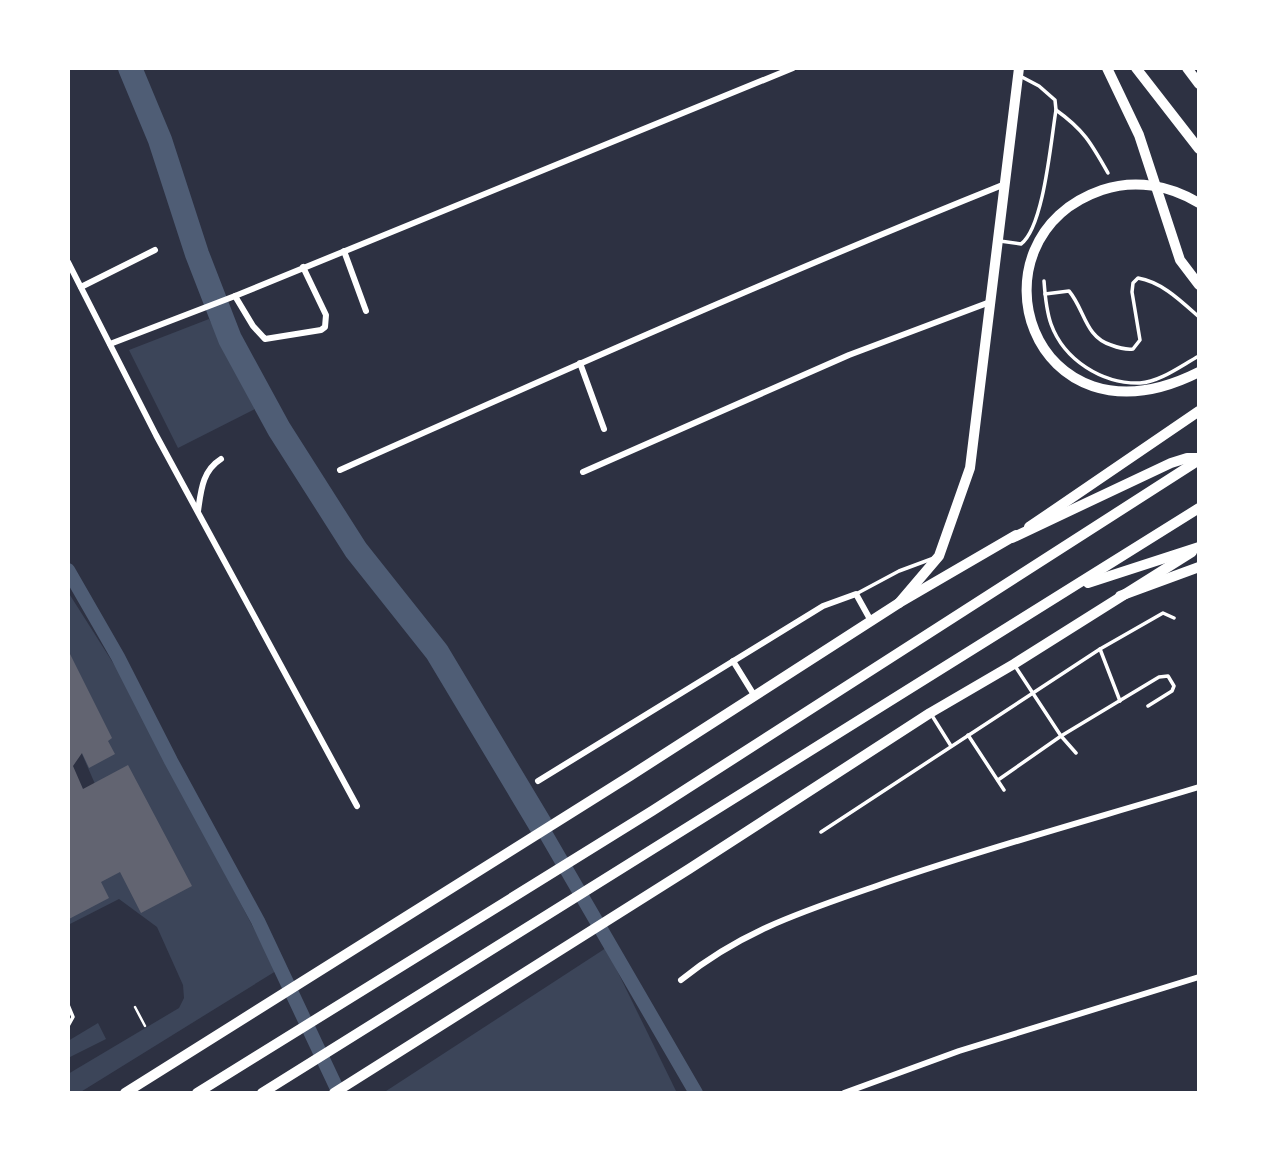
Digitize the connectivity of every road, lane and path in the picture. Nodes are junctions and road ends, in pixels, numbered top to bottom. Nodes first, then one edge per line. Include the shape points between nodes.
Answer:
1 (793, 68) edge
2 (1107, 68) edge
3 (1136, 68) edge
4 (1187, 68) edge
5 (1017, 71) edge
6 (1199, 84) edge
7 (1056, 110) junction
8 (1199, 149) edge
9 (1108, 173) dead end
10 (1005, 184) junction
11 (1199, 203) edge
12 (998, 241) junction
13 (155, 250) dead end
14 (344, 251) junction
15 (68, 262) edge
16 (303, 267) junction
17 (1044, 281) dead end
18 (1199, 285) edge
19 (81, 287) junction
20 (1045, 294) junction
21 (235, 296) junction
22 (990, 302) junction
23 (366, 311) dead end
24 (1199, 317) edge
25 (110, 344) junction
26 (1199, 355) edge
27 (580, 363) junction
28 (1199, 372) edge
29 (1199, 411) edge
30 (604, 429) dead end
31 (1199, 459) edge
32 (221, 460) dead end
33 (340, 470) dead end
34 (583, 472) dead end
35 (1199, 508) edge
36 (197, 513) junction
37 (1012, 538) junction
38 (1199, 548) edge
39 (939, 556) junction
40 (1199, 567) edge
41 (1071, 589) junction
42 (856, 594) junction
43 (1120, 596) junction
44 (899, 603) junction
45 (1174, 618) dead end
46 (871, 621) junction
47 (1100, 649) junction
48 (733, 661) junction
49 (1014, 664) junction
50 (1032, 692) junction
51 (754, 695) junction
52 (1120, 701) junction
53 (1148, 706) dead end
54 (930, 713) junction
55 (968, 735) junction
56 (1061, 736) junction
57 (951, 747) junction
58 (1076, 753) dead end
59 (998, 780) junction
60 (538, 781) dead end
61 (1199, 787) edge
62 (1004, 790) dead end
63 (357, 806) dead end
64 (821, 832) dead end
65 (1199, 977) edge
66 (681, 980) dead end
67 (68, 1005) edge
68 (135, 1007) dead end
69 (68, 1026) edge
70 (145, 1026) dead end
71 (125, 1093) edge
72 (197, 1093) edge
73 (262, 1093) edge
74 (334, 1093) edge
75 (844, 1093) edge

1 - 14 street
2 - 18 main road via 1139,135 1180,260
3 - 8 main road
4 - 6 main road
5 - 7 lane via 1055,100
5 - 10 main road
7 - 9 lane via 1086,135
7 - 12 lane via 1042,200 1032,232 1021,244
10 - 12 main road
10 - 27 street
11 - 28 main road via 1162,187 1130,184 1083,198 1049,226 1035,250 1028,278 1029,313 1041,345 1083,383 1138,392
12 - 22 main road
13 - 19 street
14 - 16 street
14 - 23 street
15 - 19 street
16 - 21 street
16 - 21 street via 326,315 321,330 265,339
17 - 20 lane
19 - 25 street
20 - 24 lane via 1069,291 1093,335 1126,350 1140,341 1132,292 1138,278 1161,287
20 - 26 lane via 1052,325 1065,348 1103,377 1141,383
21 - 25 street
22 - 34 street via 849,355
22 - 39 main road via 970,468
25 - 36 street
27 - 30 street
27 - 33 street
29 - 37 main road
31 - 37 main road via 1171,463
31 - 72 main road via 652,811
32 - 36 street via 207,472
35 - 41 main road
36 - 63 street
37 - 44 main road
38 - 41 main road
38 - 43 main road
39 - 42 lane
39 - 44 main road
40 - 43 main road
41 - 73 main road
42 - 46 street
42 - 48 street via 823,606
43 - 49 main road
44 - 46 main road
45 - 47 lane via 1163,613
46 - 51 main road
47 - 50 lane
47 - 52 lane
48 - 51 street
48 - 60 street
49 - 50 lane
49 - 54 main road
50 - 55 lane
50 - 56 lane
51 - 71 main road
52 - 53 lane via 1168,676 1172,691
52 - 56 lane
54 - 57 lane
54 - 74 main road
55 - 57 lane
55 - 59 lane
56 - 58 lane
56 - 59 lane
57 - 64 lane
59 - 62 lane
61 - 66 street via 937,865 783,918
65 - 75 street via 959,1051
67 - 69 lane via 73,1017
68 - 70 path

